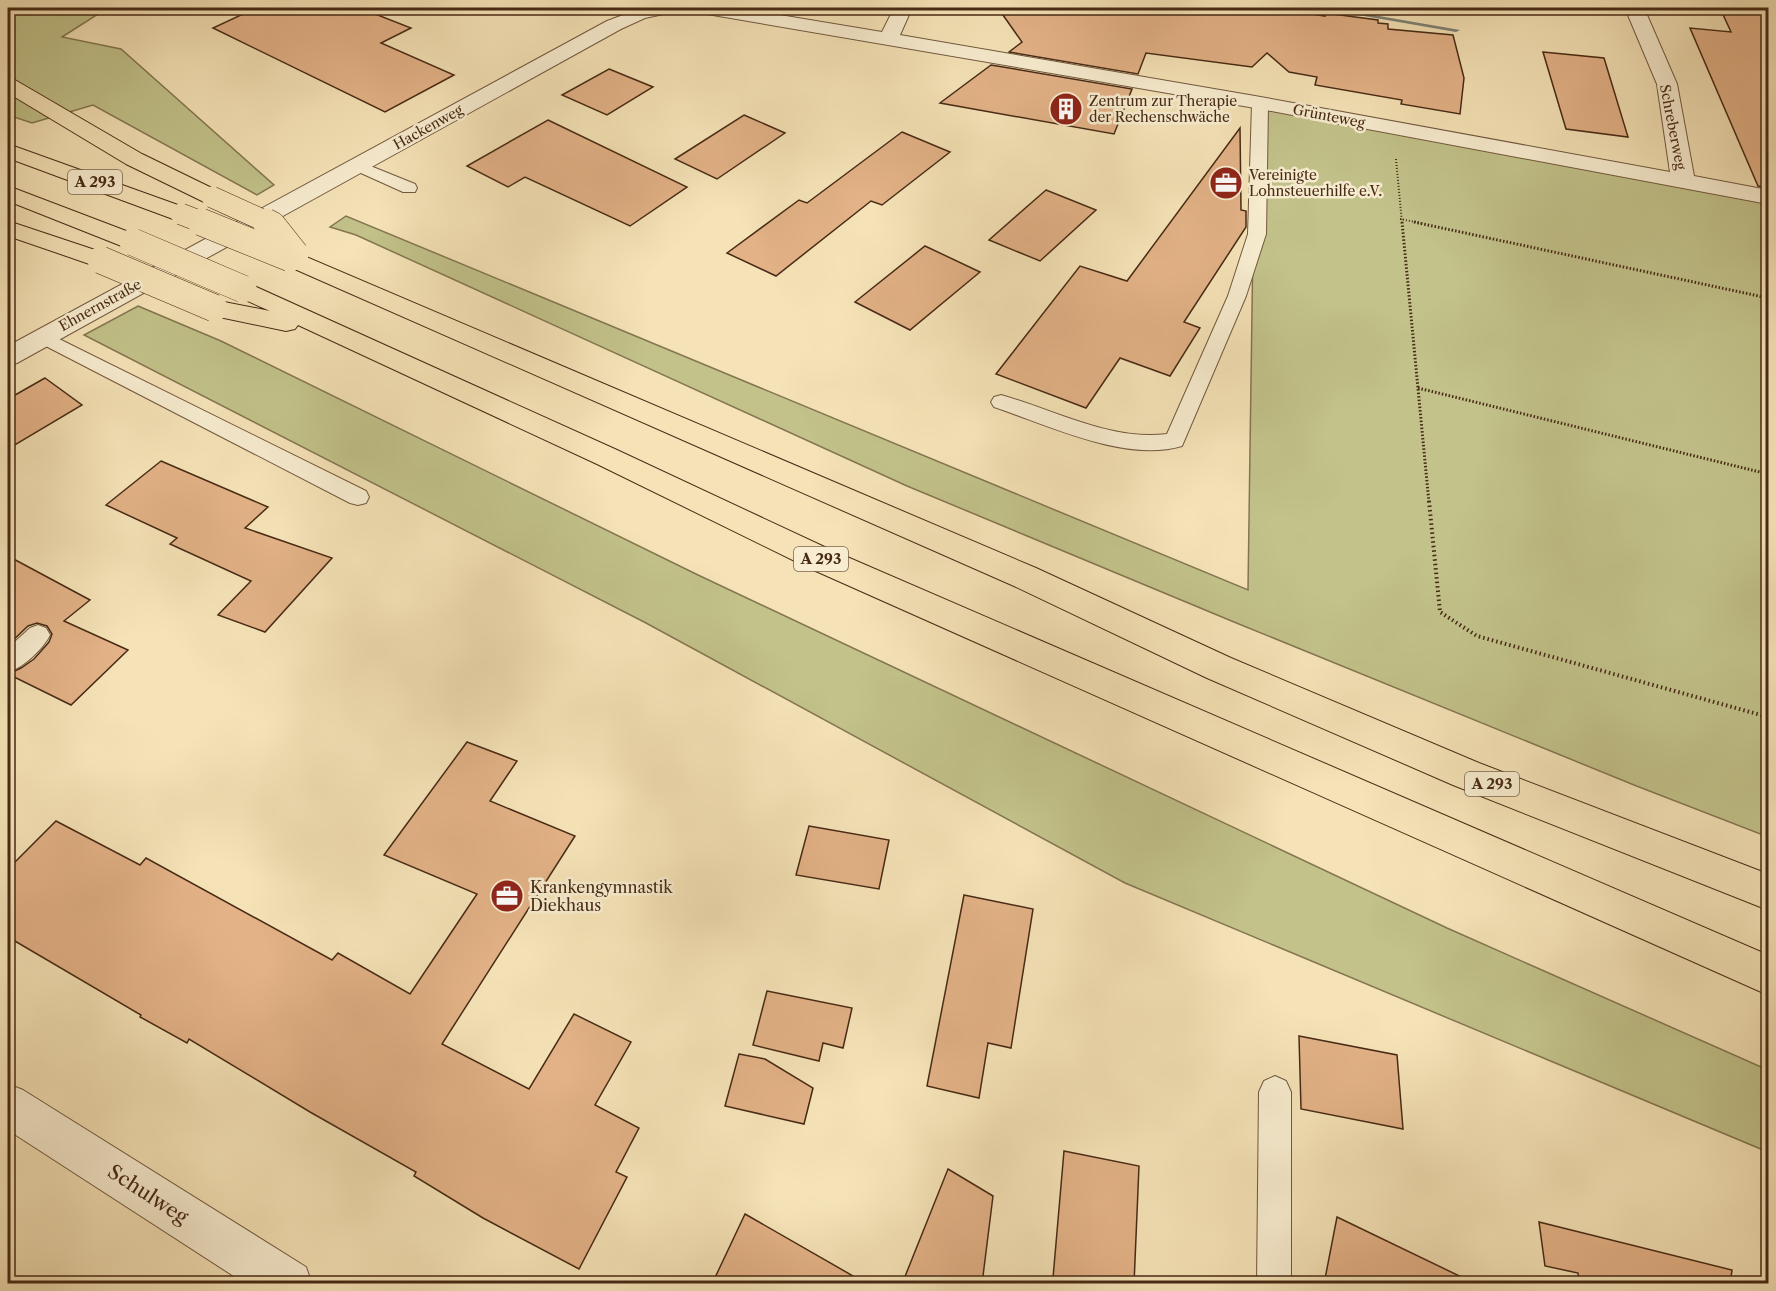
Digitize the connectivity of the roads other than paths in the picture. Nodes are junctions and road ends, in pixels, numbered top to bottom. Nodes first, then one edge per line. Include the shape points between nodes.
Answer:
1 (666, 8) edge
2 (707, 8) edge
3 (903, 8) edge
4 (1635, 8) edge
5 (888, 39) junction
6 (8, 84) edge
7 (1260, 104) junction
8 (8, 151) edge
9 (358, 166) junction
10 (1683, 180) junction
11 (409, 188) dead end
12 (8, 193) edge
13 (1768, 198) edge
14 (8, 228) edge
15 (193, 254) joint
16 (295, 258) junction
17 (338, 333) junction
18 (43, 337) junction
19 (8, 357) edge
20 (1001, 402) dead end
21 (357, 497) dead end
22 (38, 635) dead end
23 (8, 662) edge
24 (1768, 892) edge
25 (1768, 975) edge
26 (1275, 1092) dead end
27 (8, 1105) edge
28 (289, 1284) edge
29 (1274, 1284) edge

1 - 9 street, Hackenweg via 614,25
2 - 5 street
3 - 5 street
4 - 10 street, Schreberweg via 1666,84
5 - 7 street, Grünteweg
6 - 16 highway, bridge via 134,159 272,225
7 - 10 street, Grünteweg
7 - 20 lane via 1257,234 1237,296 1175,441 1149,444 1106,437
8 - 16 highway, A 293, bridge
9 - 11 lane
9 - 15 street, Hackenweg
10 - 13 street, Grünteweg
12 - 17 highway, A 293, bridge via 133,242
14 - 17 highway, bridge via 101,260 214,308
15 - 18 street, Ehnernstraße
16 - 24 highway, A 293 via 1024,577 1241,678 1466,774
17 - 25 highway, A 293 via 820,559
18 - 19 street, Ehnernstraße
18 - 21 lane
22 - 23 lane
26 - 29 lane
27 - 28 street, Schulweg

